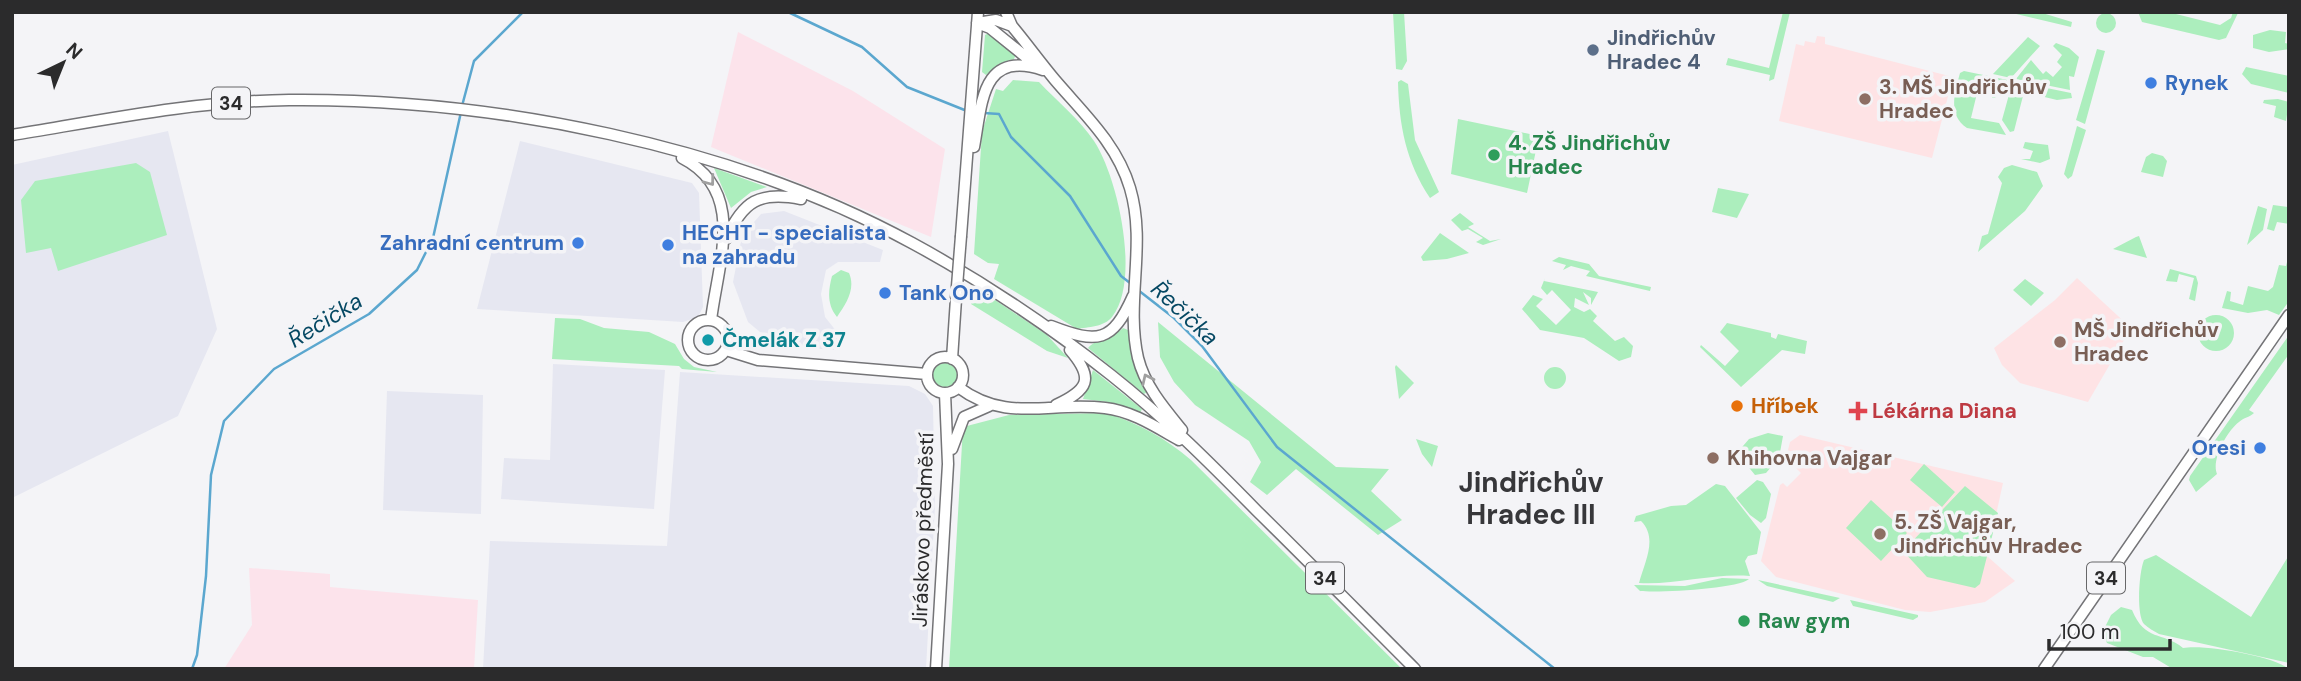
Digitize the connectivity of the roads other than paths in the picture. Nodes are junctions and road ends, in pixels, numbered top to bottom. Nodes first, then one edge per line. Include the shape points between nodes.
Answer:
1 (1006, 12) edge
2 (978, 18) edge
3 (1012, 26) junction
4 (1043, 70) junction
5 (1054, 79) junction
6 (12, 135) edge
7 (654, 145) junction
8 (964, 201) junction
9 (825, 204) junction
10 (723, 244) junction
11 (1135, 293) junction
12 (2289, 315) edge
13 (711, 320) junction
14 (1039, 322) junction
15 (1057, 335) junction
16 (726, 350) junction
17 (952, 359) junction
18 (927, 374) junction
19 (958, 387) junction
20 (945, 393) junction
21 (989, 406) junction
22 (1052, 407) junction
23 (1197, 451) junction
24 (948, 464) junction
25 (936, 669) edge
26 (1415, 669) edge
27 (2044, 669) edge

1 - 3 main road
2 - 3 main road
2 - 4 main road
2 - 8 main road
3 - 5 main road
4 - 5 main road
4 - 8 main road via 1006,66 989,81 981,100
5 - 11 main road via 1100,130 1130,186 1139,237
6 - 7 main road, 34 via 140,113 251,102 334,101 452,108
7 - 9 main road, 34
7 -> 10 main road via 692,164 714,184 724,214
8 - 17 main road, bridge
9 - 10 main road via 782,196 757,200 739,213
9 - 14 main road, 34 via 912,243
10 - 13 main road
11 - 14 main road via 1120,323 1103,336 1073,335
23 -> 11 main road via 1156,397 1142,368
12 - 27 main road, 34
13 - 16 main road via 727,332
13 - 16 main road via 691,329 690,347 698,357 710,360
14 - 15 main road, 34
15 - 22 main road via 1079,361 1086,380 1078,394
15 - 23 main road, 34 via 1114,377
16 - 18 main road via 758,360
17 - 18 main road via 936,360
17 - 19 main road via 963,374
18 - 20 main road via 934,389
19 - 20 main road
19 - 21 main road
20 - 24 main road, Jiráskovo předměstí
21 - 22 main road
21 - 24 main road via 964,417
22 - 23 main road via 1113,409 1137,417
23 - 26 main road, 34
24 - 25 main road, Jiráskovo předměstí

